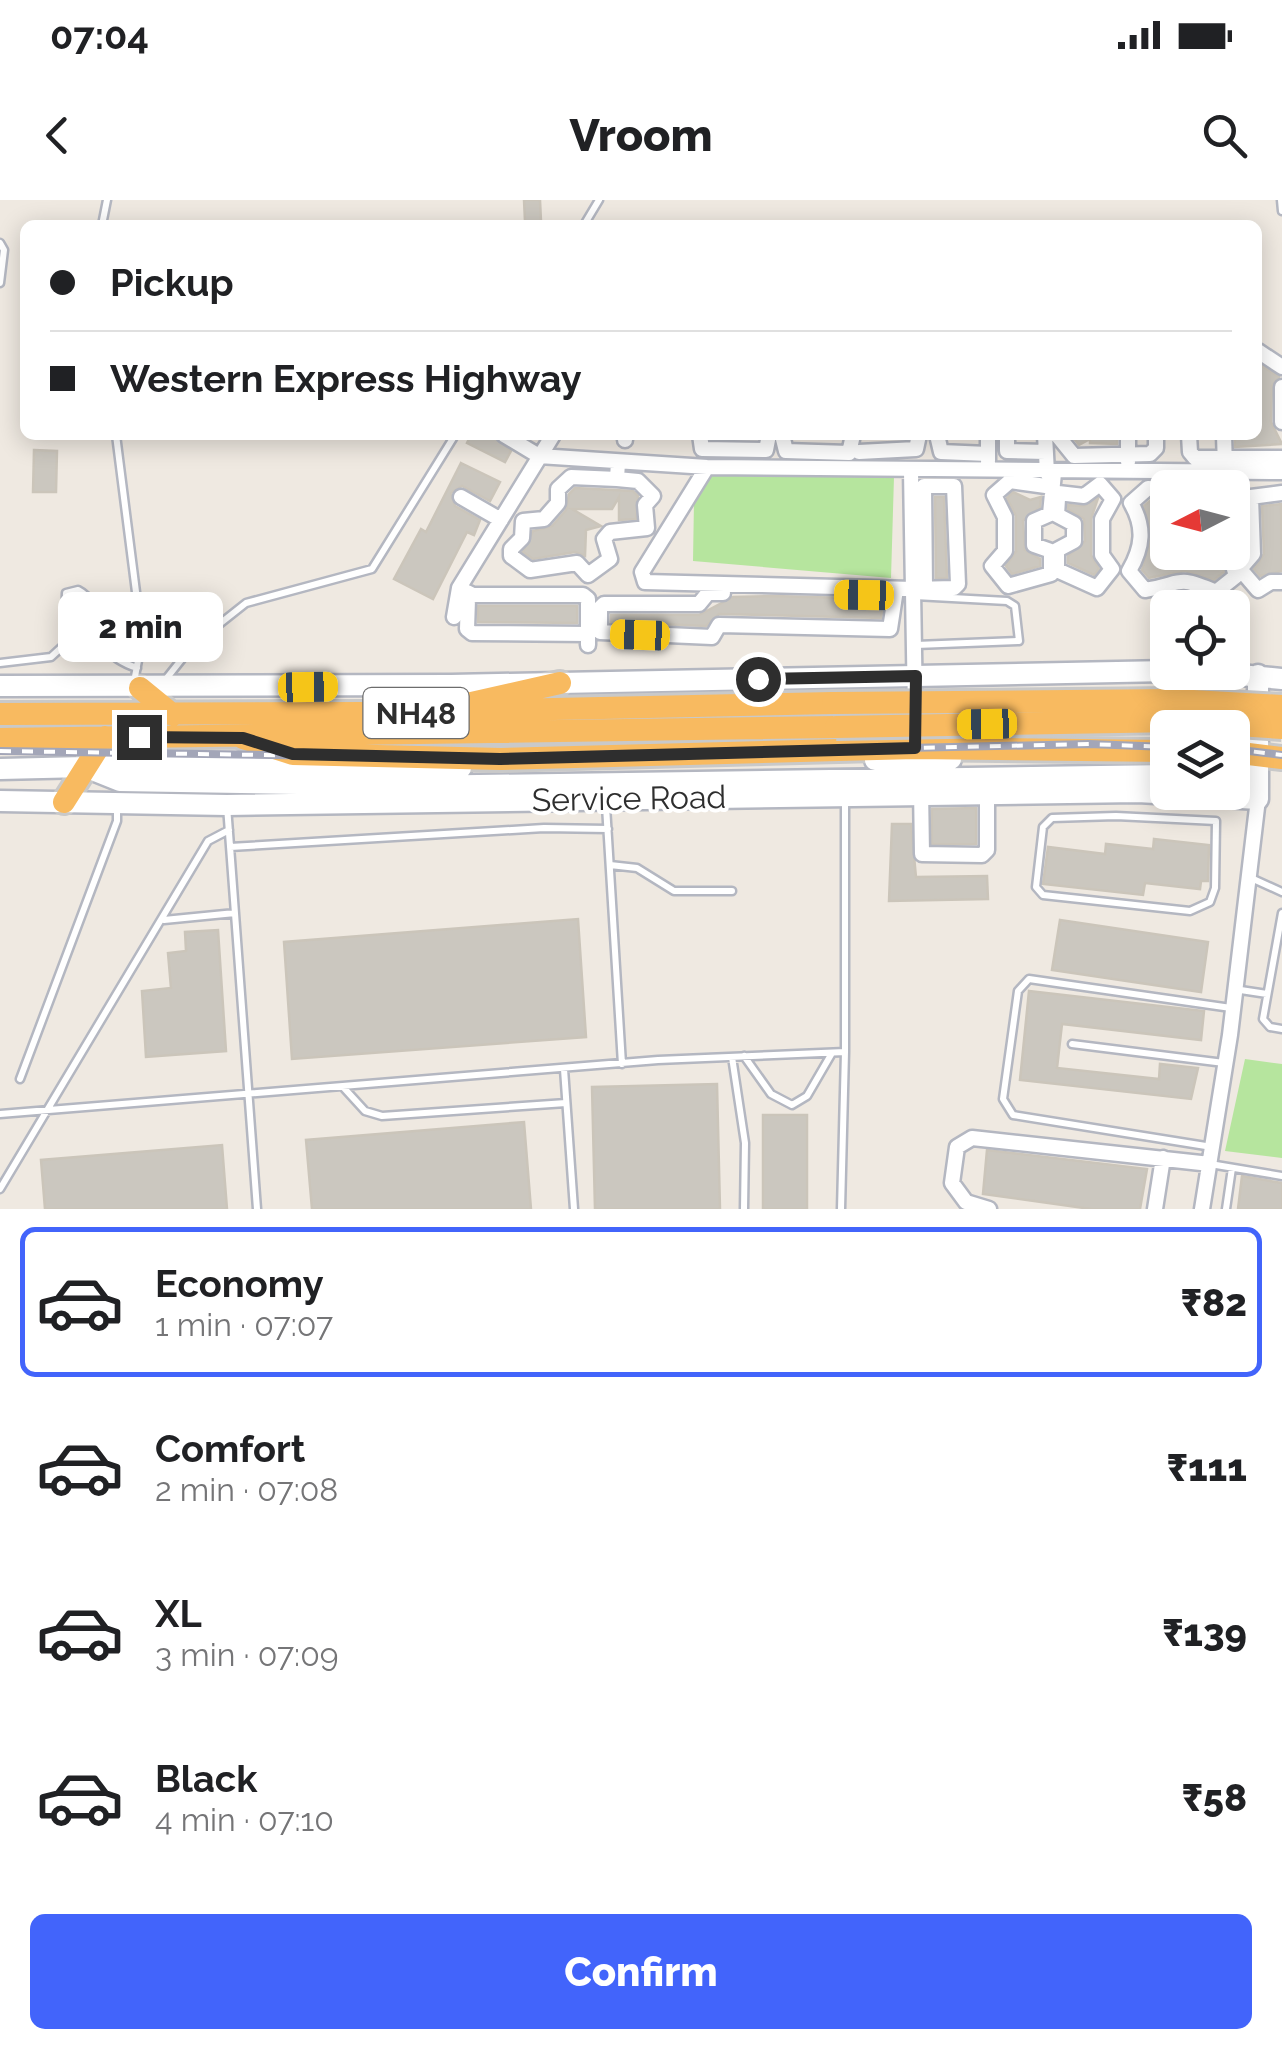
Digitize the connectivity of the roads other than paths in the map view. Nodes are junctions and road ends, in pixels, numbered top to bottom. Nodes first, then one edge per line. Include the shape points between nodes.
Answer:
1 (1281, 200) edge
2 (1282, 211) edge
3 (0, 244) edge
4 (0, 283) edge
5 (1282, 387) edge
6 (1282, 422) edge
7 (117, 440) edge
8 (451, 440) edge
9 (512, 440) edge
10 (550, 440) edge
11 (701, 440) edge
12 (768, 440) edge
13 (783, 440) edge
14 (825, 440) edge
15 (854, 440) edge
16 (857, 440) edge
17 (918, 440) edge
18 (937, 440) edge
19 (988, 440) edge
20 (1007, 440) edge
21 (1046, 440) edge
22 (1062, 440) edge
23 (1128, 440) edge
24 (1156, 440) edge
25 (1190, 440) edge
26 (1224, 440) edge
27 (743, 443) edge
28 (824, 452) junction
29 (859, 452) junction
30 (1046, 452) junction
31 (988, 454) junction
32 (1128, 455) junction
33 (539, 456) junction
34 (1282, 458) edge
35 (618, 462) junction
36 (1224, 465) junction
37 (706, 468) junction
38 (743, 468) junction
39 (823, 469) junction
40 (859, 470) junction
41 (1214, 470) edge
42 (911, 471) junction
43 (988, 472) junction
44 (1282, 472) edge
45 (1128, 473) junction
46 (1150, 475) edge
47 (617, 480) junction
48 (1054, 480) junction
49 (1150, 488) edge
50 (1282, 494) edge
51 (462, 497) dead end
52 (501, 520) junction
53 (1234, 570) edge
54 (1282, 582) edge
55 (466, 591) junction
56 (917, 591) junction
57 (895, 596) junction
58 (454, 617) dead end
59 (914, 645) junction
60 (0, 663) edge
61 (1150, 671) edge
62 (1250, 674) edge
63 (1258, 674) junction
64 (916, 676) junction
65 (1282, 679) edge
66 (142, 683) junction
67 (560, 683) junction
68 (0, 686) edge
69 (1282, 706) edge
70 (440, 712) junction
71 (0, 714) edge
72 (173, 714) junction
73 (1282, 728) edge
74 (104, 737) junction
75 (243, 738) junction
76 (0, 739) edge
77 (915, 748) junction
78 (1150, 754) edge
79 (1150, 754) edge
80 (85, 767) junction
81 (1282, 767) edge
82 (0, 769) edge
83 (1263, 771) edge
84 (1150, 777) edge
85 (227, 780) junction
86 (1117, 783) junction
87 (872, 786) junction
88 (667, 789) junction
89 (1150, 789) edge
90 (606, 790) junction
91 (921, 791) junction
92 (987, 791) junction
93 (423, 793) junction
94 (845, 795) junction
95 (0, 801) edge
96 (64, 802) junction
97 (117, 804) junction
98 (227, 805) junction
99 (1173, 810) edge
100 (1116, 816) junction
101 (1172, 818) junction
102 (608, 829) junction
103 (229, 830) junction
104 (230, 847) junction
105 (610, 865) junction
106 (1249, 877) junction
107 (732, 891) dead end
108 (1282, 892) edge
109 (1282, 912) edge
110 (235, 913) junction
111 (164, 920) junction
112 (1233, 988) junction
113 (1267, 994) junction
114 (1232, 1008) junction
115 (1282, 1029) edge
116 (1072, 1044) dead end
117 (833, 1052) junction
118 (845, 1052) junction
119 (744, 1056) junction
120 (732, 1057) junction
121 (1226, 1063) junction
122 (622, 1064) junction
123 (564, 1069) junction
124 (20, 1079) dead end
125 (344, 1087) junction
126 (248, 1095) junction
127 (566, 1103) junction
128 (45, 1110) junction
129 (0, 1114) edge
130 (1212, 1147) junction
131 (1164, 1158) junction
132 (1210, 1164) junction
133 (1232, 1168) junction
134 (1282, 1176) edge
135 (0, 1189) edge
136 (257, 1209) edge
137 (574, 1209) edge
138 (744, 1209) edge
139 (842, 1209) edge
140 (988, 1209) edge
141 (1155, 1209) edge
142 (1202, 1209) edge
143 (1226, 1209) edge

1 - 2 lane
3 - 4 lane
5 - 6 street
7 - 66 lane
8 - 66 lane via 372,569 246,603
9 - 33 street
10 - 33 street
11 - 27 street via 702,450
12 - 27 street via 766,450
13 - 28 street via 786,451
14 - 28 street
15 - 28 street via 849,453
16 - 29 street
17 - 29 street via 916,450
18 - 31 street via 941,452
19 - 31 street
20 - 30 street via 1012,454
21 - 30 street
22 - 32 street via 1074,456
23 - 32 street
24 - 32 street via 1150,454
25 - 36 street via 1195,458
26 - 36 street
27 - 38 street
28 - 39 street
29 - 40 street
30 - 48 street
31 - 43 street
32 - 45 street
33 - 35 street
33 - 52 street
34 - 36 street
35 - 37 street
35 - 47 street
36 - 41 street
36 - 44 street
37 - 38 street
37 - 56 street via 642,572 645,582
38 - 39 street
39 - 40 street
40 - 42 street
42 - 43 street
42 - 56 street
43 - 48 street
45 - 46 street
45 - 48 street
47 - 47 street via 638,481 650,491 644,511 650,524 610,532 604,539 610,558 594,574 577,564 530,570 511,556 523,520 544,519 571,477
48 - 48 street via 1058,515 1074,524 1074,541 1057,550 1056,570 1096,588 1112,570 1102,554 1102,519 1113,499 1096,484 1084,496
48 - 48 street via 1050,514 1034,521 1034,546 1052,552 1052,574 1002,584 992,566 1005,551 1005,517 994,495 1010,481
49 - 53 street via 1130,503 1139,514 1140,557 1128,570 1145,590 1161,582 1199,581 1216,592 1236,576
50 - 54 street via 1251,497 1253,554 1240,569 1258,590
51 - 52 street
52 - 55 street
55 - 55 street via 583,595 588,640 472,633
55 - 58 street
56 - 56 street via 958,584 954,486 924,486
56 - 57 street
56 - 59 street
56 - 59 lane via 1007,601 1015,606 1019,641
57 - 57 street via 708,593 700,604 604,604 600,632 712,637 719,625 890,629
59 - 64 street
60 - 66 lane via 51,657 64,646 66,593 78,590 93,609 110,657
61 - 64 main road
62 - 63 main road
63 - 65 main road
63 - 83 main road
64 - 67 main road
64 - 77 street
66 - 67 main road
66 - 68 main road
66 - 72 highway
67 - 70 highway
69 - 70 highway, NH48, bridge via 1175,700
70 - 72 highway, NH48
71 - 72 highway, NH48
73 - 75 highway, NH48, bridge via 1176,721
74 - 75 highway, NH48
74 - 76 highway, NH48
74 - 80 highway
75 - 77 highway via 293,754 500,759
77 - 78 highway
79 - 80 main road via 422,769 106,762
80 - 82 main road
80 - 85 main road via 120,781
80 - 96 highway
81 - 83 main road
83 - 106 street
84 - 86 main road
85 - 93 main road
85 - 98 lane
86 - 89 main road, Service Road
86 - 92 main road, Service Road
86 - 100 lane
87 - 88 main road
87 - 91 main road, Service Road
87 - 94 main road, Service Road
88 - 90 main road, Service Road
88 - 94 main road, Service Road
90 - 93 main road, Service Road
90 - 102 lane
91 - 92 main road, Service Road
91 - 92 street via 922,854 982,855
93 - 98 main road, Service Road
94 - 118 lane
95 - 96 main road, Service Road
96 - 97 main road, Service Road
97 - 98 main road, Service Road
97 - 124 lane via 118,821
98 - 103 lane
99 - 101 lane
100 - 101 lane
100 - 101 lane via 1052,818 1043,827 1036,887 1043,894 1204,908 1216,888 1216,822
102 - 104 lane
102 - 105 lane
103 - 104 lane
103 - 111 lane via 208,841
104 - 110 lane
105 - 107 lane via 637,868 674,891
105 - 122 lane
106 - 108 lane
106 - 112 street
109 - 113 lane
110 - 111 lane
110 - 126 lane
111 - 128 lane
112 - 113 lane
112 - 114 street
113 - 115 lane via 1263,1018
114 - 121 street
114 - 130 lane via 1029,979 1018,990 1003,1099 1013,1116
116 - 121 lane
117 - 118 lane
117 - 119 lane
117 - 119 lane via 807,1096 792,1105 771,1094
118 - 139 lane
119 - 120 lane
120 - 122 lane
120 - 138 lane via 745,1143
121 - 130 street
122 - 123 lane
123 - 125 lane
123 - 127 lane
125 - 126 lane
125 - 127 lane via 365,1111 382,1116
126 - 128 lane
126 - 136 lane
127 - 137 lane
128 - 129 lane
128 - 135 lane
130 - 132 street
131 - 132 street
131 - 140 street via 972,1138 957,1148 952,1183 966,1202
131 - 141 street
132 - 133 lane
132 - 142 street
133 - 134 lane
133 - 143 lane

